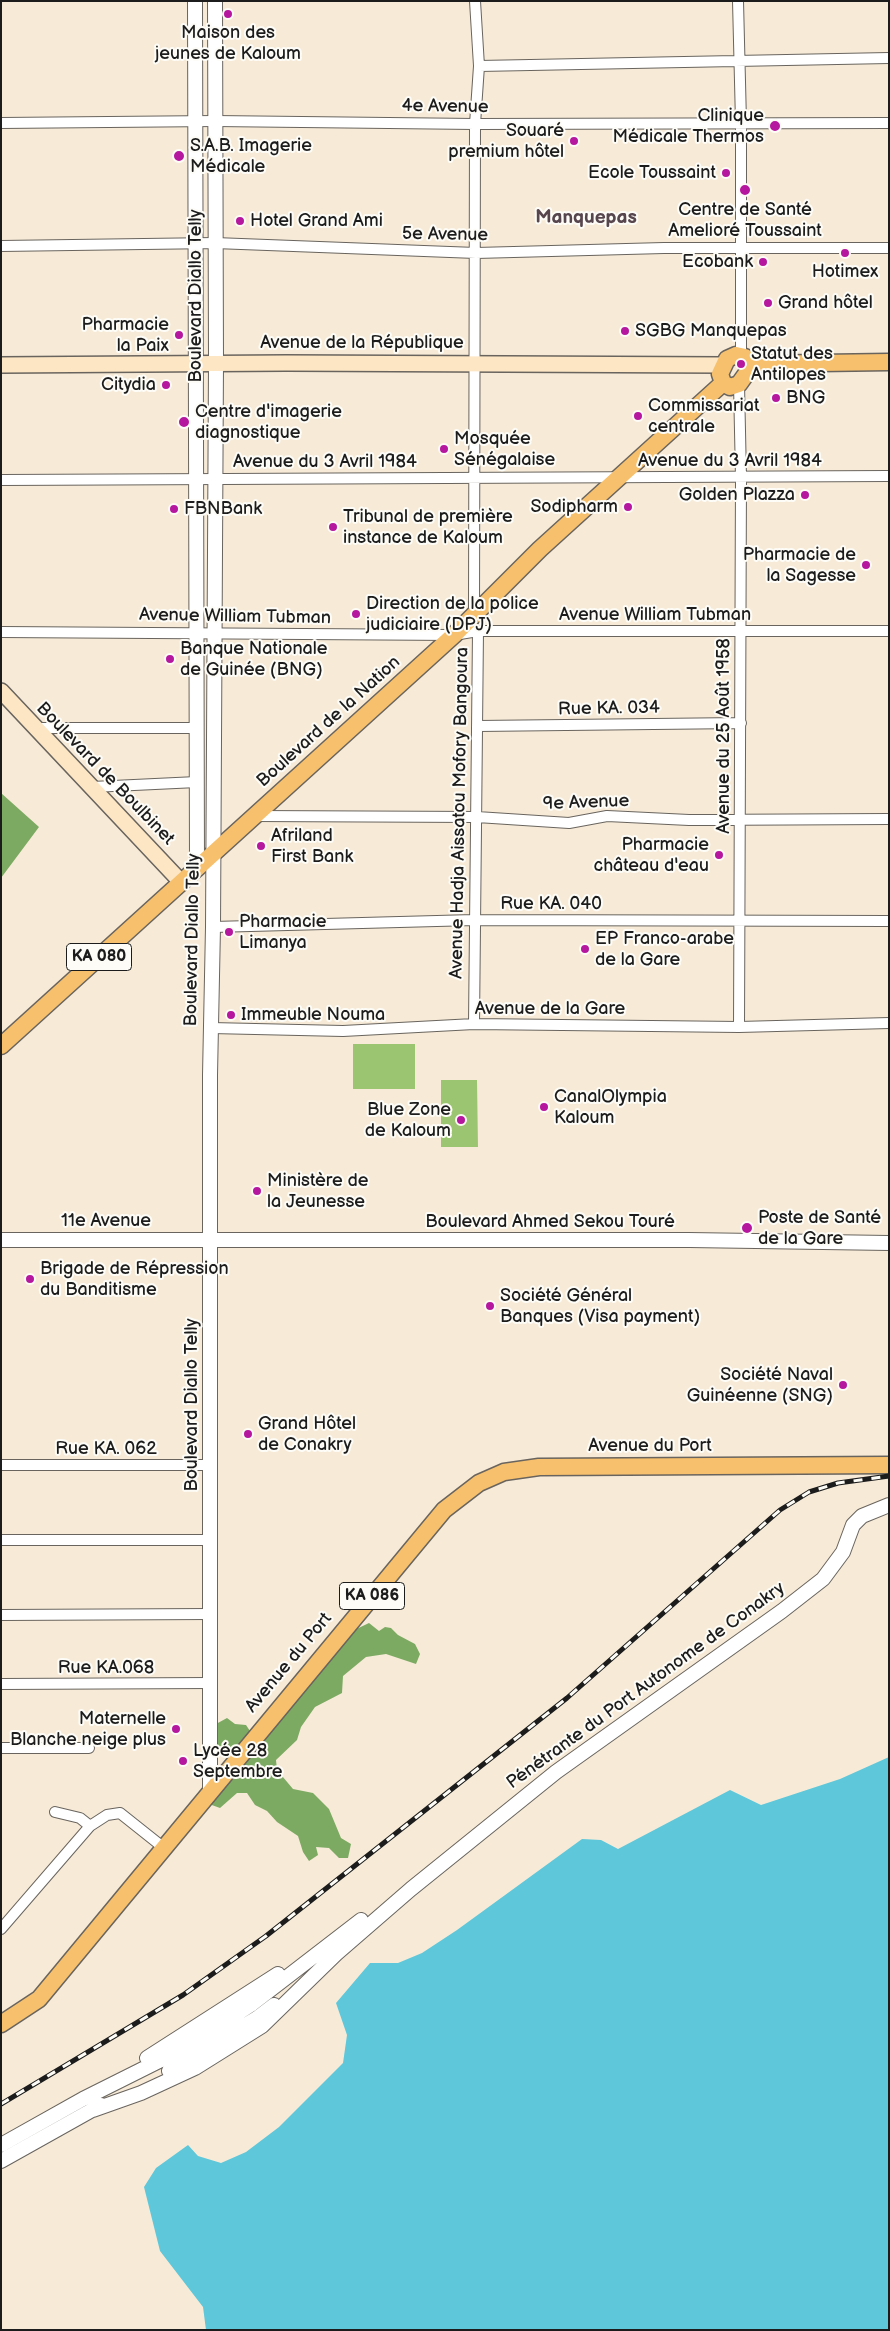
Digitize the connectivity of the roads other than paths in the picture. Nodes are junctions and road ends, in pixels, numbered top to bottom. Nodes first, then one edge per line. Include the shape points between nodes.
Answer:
1 (195, 1) edge
2 (215, 1) edge
3 (475, 1) edge
4 (738, 1) edge
5 (889, 58) edge
6 (738, 61) junction
7 (479, 66) junction
8 (215, 120) junction
9 (195, 121) junction
10 (741, 122) junction
11 (1, 123) edge
12 (889, 123) edge
13 (476, 124) junction
14 (215, 243) junction
15 (196, 244) junction
16 (1, 246) edge
17 (889, 248) edge
18 (741, 249) junction
19 (476, 253) junction
20 (746, 360) junction
21 (889, 362) edge
22 (195, 363) junction
23 (216, 363) junction
24 (476, 363) junction
25 (1, 365) edge
26 (723, 365) junction
27 (731, 383) junction
28 (889, 476) edge
29 (476, 478) junction
30 (618, 478) junction
31 (741, 478) junction
32 (196, 479) junction
33 (214, 479) junction
34 (1, 480) edge
35 (474, 613) junction
36 (478, 631) junction
37 (741, 631) junction
38 (889, 631) edge
39 (1, 632) edge
40 (196, 632) junction
41 (214, 634) junction
42 (454, 635) junction
43 (1, 691) edge
44 (740, 723) junction
45 (478, 726) junction
46 (34, 728) junction
47 (198, 728) junction
48 (197, 782) junction
49 (92, 787) junction
50 (254, 816) junction
51 (477, 817) junction
52 (740, 818) junction
53 (889, 818) edge
54 (213, 854) junction
55 (197, 869) junction
56 (182, 883) junction
57 (474, 920) junction
58 (889, 921) edge
59 (738, 922) junction
60 (213, 926) junction
61 (889, 1022) edge
62 (474, 1024) junction
63 (738, 1027) junction
64 (211, 1028) junction
65 (1, 1046) edge
66 (1, 1240) edge
67 (212, 1240) junction
68 (889, 1243) edge
69 (1, 1465) edge
70 (210, 1465) junction
71 (889, 1465) edge
72 (889, 1505) edge
73 (1, 1540) edge
74 (210, 1540) junction
75 (210, 1614) junction
76 (1, 1615) edge
77 (1, 1684) edge
78 (211, 1684) junction
79 (1, 1748) edge
80 (89, 1748) dead end
81 (210, 1790) junction
82 (55, 1812) dead end
83 (90, 1826) junction
84 (164, 1848) junction
85 (411, 1889) junction
86 (1, 1928) edge
87 (1, 2024) edge
88 (1, 2145) edge
89 (1, 2161) edge

1 - 9 street, Boulevard Diallo Telly
2 - 8 street, Boulevard Diallo Telly
3 - 7 street
4 - 6 street
5 - 6 street
6 - 7 street
6 - 10 street
7 - 13 street
8 - 9 street, 4e Avenue
8 - 13 street, 4e Avenue
8 - 14 street, Boulevard Diallo Telly
9 - 11 street, 4e Avenue
9 - 15 street, Boulevard Diallo Telly
10 - 12 street, 4e Avenue
10 - 13 street, 4e Avenue
10 - 18 street
13 - 19 street
14 - 15 street, 5e Avenue
14 - 19 street, 5e Avenue
14 - 23 street, Boulevard Diallo Telly
15 - 16 street, 5e Avenue
15 - 22 street, Boulevard Diallo Telly
17 - 18 street, 5e Avenue
18 - 19 street, 5e Avenue
18 - 20 street
19 - 24 street
20 - 21 main road
20 - 26 main road via 731,356
20 - 27 main road via 745,379
22 - 23 main road, Avenue de la République
22 - 25 main road, Avenue de la République
22 - 32 street, Boulevard Diallo Telly
23 - 24 main road, Avenue de la République
23 - 33 street, Boulevard Diallo Telly
24 - 26 main road, Avenue de la République
24 - 29 street
26 - 27 main road via 720,374
27 - 30 main road, Boulevard de la Nation
27 - 31 street, Avenue du 25 Août 1958
28 - 31 street, Avenue du 3 Avril 1984
29 - 30 street, Avenue du 3 Avril 1984
29 - 33 street, Avenue du 3 Avril 1984
29 - 35 street
30 - 31 street, Avenue du 3 Avril 1984
30 - 35 main road, Boulevard de la Nation
31 - 37 street, Avenue du 25 Août 1958
32 - 33 street, Avenue du 3 Avril 1984
32 - 34 street, Avenue du 3 Avril 1984
32 - 40 street, Boulevard Diallo Telly
33 - 41 street, Boulevard Diallo Telly
35 - 42 main road, Boulevard de la Nation
36 - 37 street, Avenue William Tubman
36 - 42 street, Avenue William Tubman
36 - 45 street, Avenue Hadja Aissatou Mofory Bangoura
37 - 38 street, Avenue William Tubman
37 - 44 street, Avenue du 25 Août 1958
39 - 40 street, Avenue William Tubman
40 - 41 street, Avenue William Tubman
40 - 47 street, Boulevard Diallo Telly
41 - 42 street, Avenue William Tubman
41 - 54 street, Boulevard Diallo Telly
42 - 50 main road, Boulevard de la Nation
43 - 46 main road, Boulevard de Boulbinet
44 - 45 street, Rue KA. 034
44 - 52 street, Avenue du 25 Août 1958
45 - 51 street, Avenue Hadja Aissatou Mofory Bangoura
46 - 47 street
46 - 49 main road, Boulevard de Boulbinet
47 - 48 street, Boulevard Diallo Telly
48 - 49 street
48 - 55 street, Boulevard Diallo Telly
49 - 56 main road, Boulevard de Boulbinet
50 - 51 street, 9e Avenue
50 - 54 main road, Boulevard de la Nation
51 - 52 street, 9e Avenue via 569,823 608,816 690,820
51 - 57 street, Avenue Hadja Aissatou Mofory Bangoura
52 - 53 street, 9e Avenue
52 - 59 street, Avenue du 25 Août 1958
54 - 55 main road, Boulevard de la Nation
54 - 60 street, Boulevard Diallo Telly
55 - 56 main road, Boulevard de la Nation / KA 080
56 - 65 main road, Boulevard de la Nation / KA 080
57 - 59 street, Rue KA. 040
57 - 60 street, Rue KA. 040
57 - 62 street, Avenue Hadja Aissatou Mofory Bangoura
58 - 59 street, Rue KA. 040
59 - 63 street, Avenue du 25 Août 1958
60 - 64 street, Boulevard Diallo Telly
61 - 63 street, Avenue de la Gare
62 - 63 street, Avenue de la Gare
62 - 64 street, Avenue de la Gare via 343,1031
64 - 67 street, Boulevard Diallo Telly
66 - 67 street, 11e Avenue
67 - 68 street, Boulevard Ahmed Sekou Touré
67 - 70 street, Boulevard Diallo Telly
69 - 70 street, Rue KA. 062
70 - 74 street, Boulevard Diallo Telly
71 - 81 main road, Avenue du Port / KA 086 via 539,1467 504,1472 479,1483 444,1510
72 - 85 street, Pénétrante du Port Autonome de Conakry via 862,1516 853,1525 843,1552 823,1579 556,1772
73 - 74 street
74 - 75 street, Boulevard Diallo Telly
75 - 76 street
75 - 78 street, Boulevard Diallo Telly
77 - 78 street, Rue KA.068
78 - 81 street, Boulevard Diallo Telly
79 - 80 street
81 - 84 main road, Avenue du Port / KA 086
82 - 83 street via 80,1818
83 - 84 street via 106,1815 120,1813
83 - 86 street
84 - 87 main road, Avenue du Port / KA 086 via 39,1999
85 - 88 street via 83,2099
85 - 89 street via 257,2018 189,2060

